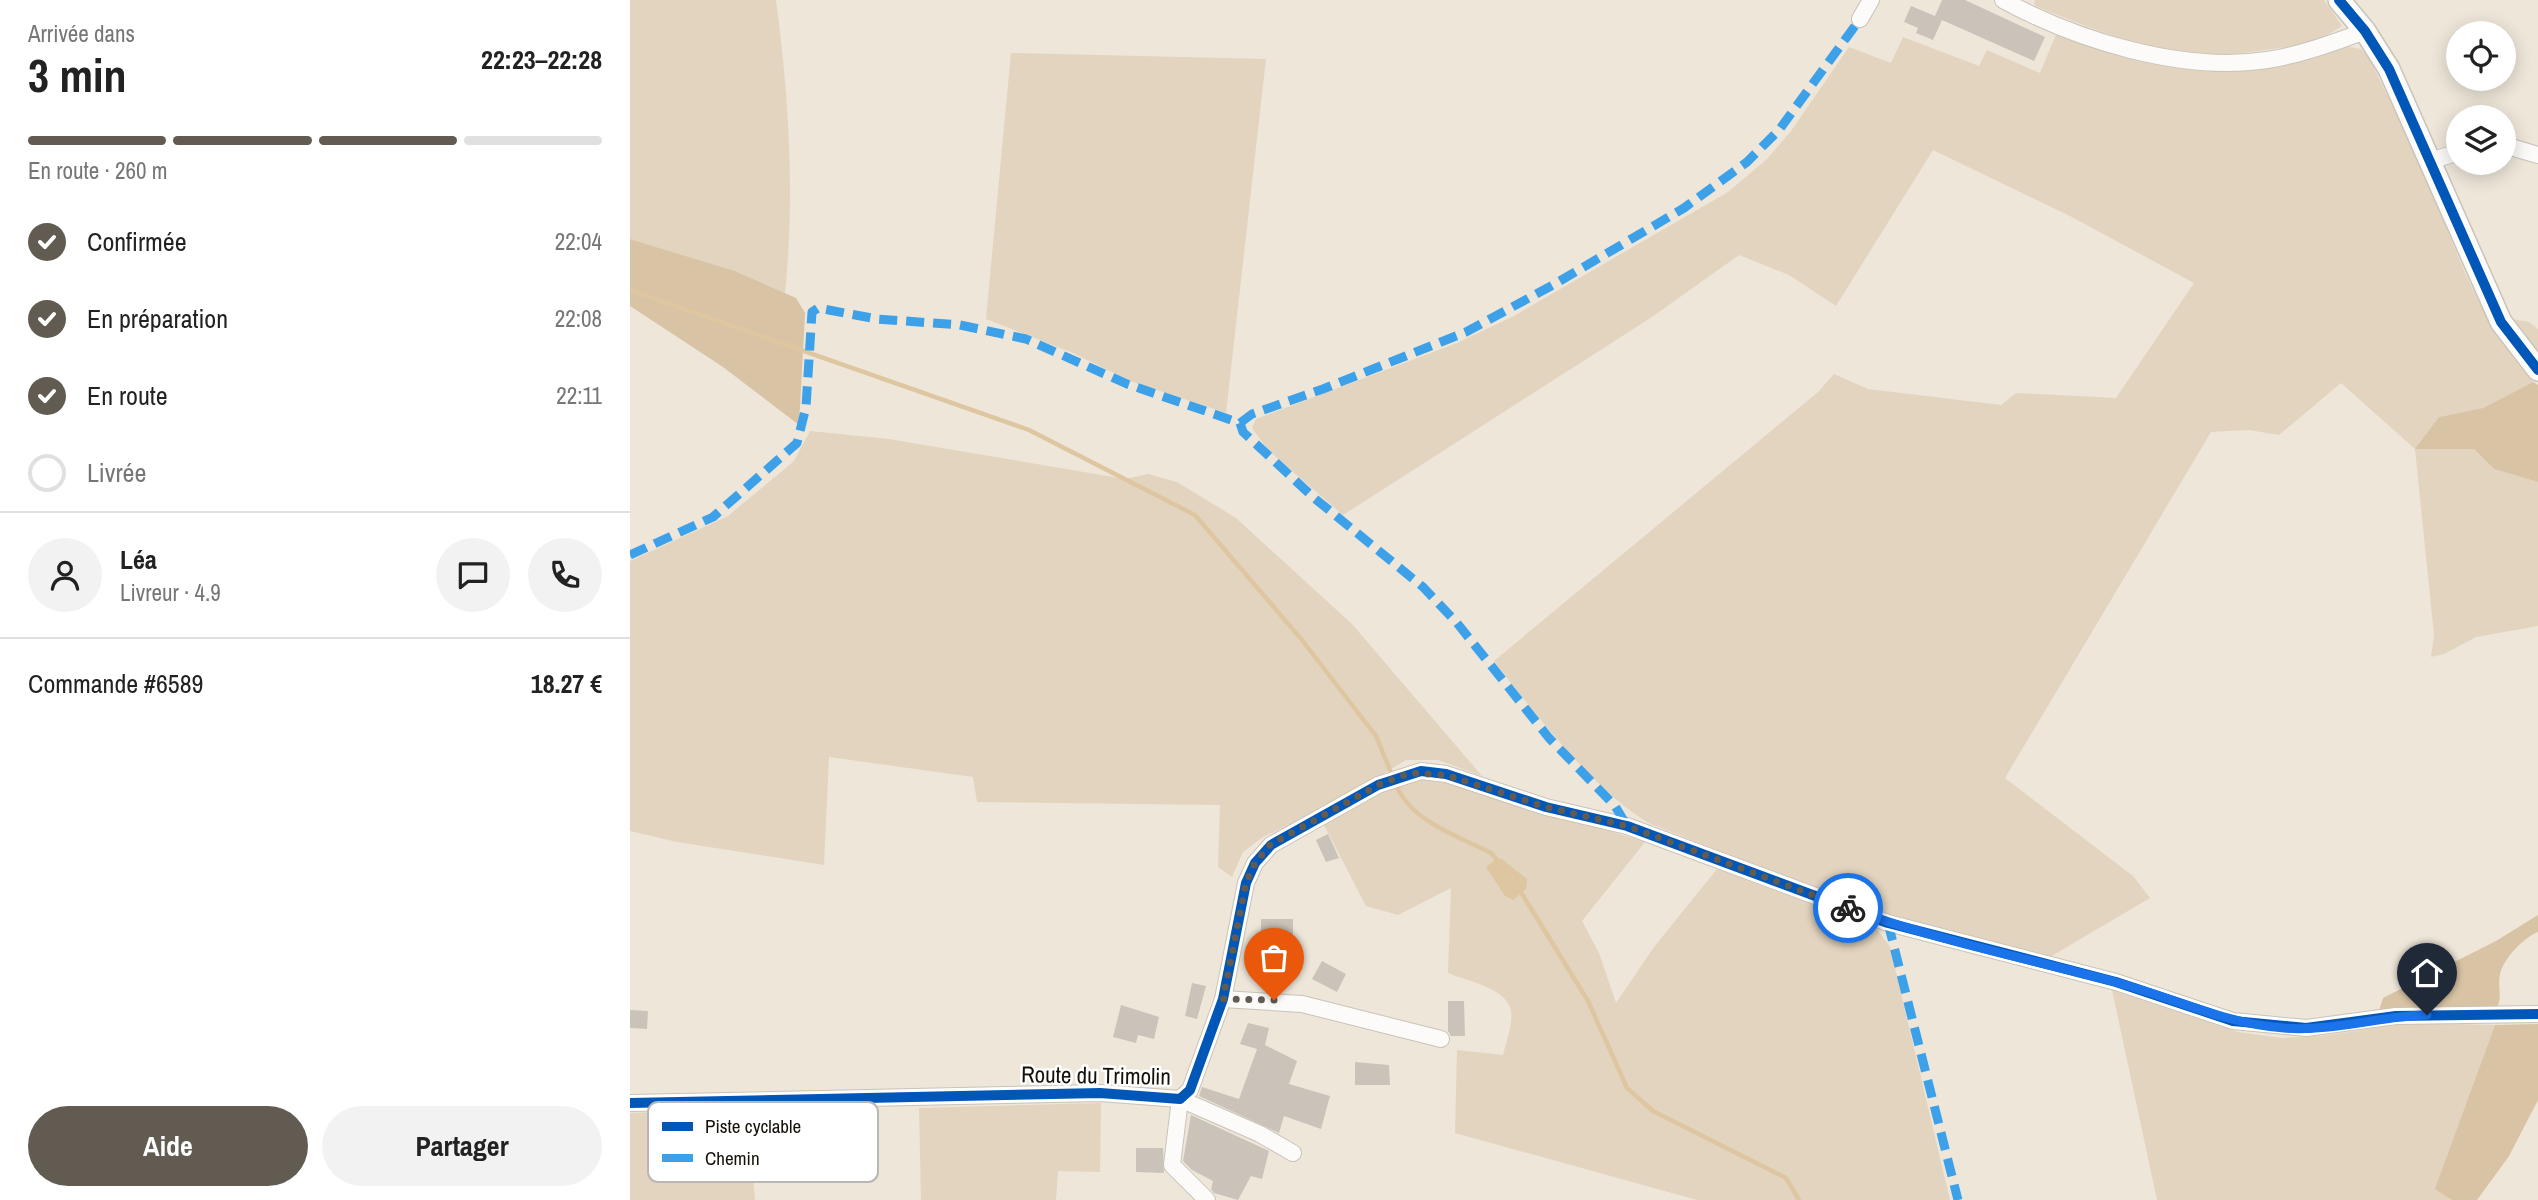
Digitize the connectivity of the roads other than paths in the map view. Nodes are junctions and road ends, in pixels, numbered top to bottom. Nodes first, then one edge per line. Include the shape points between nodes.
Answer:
1 (1871, 0) edge
2 (2003, 0) edge
3 (2339, 0) edge
4 (1860, 19) dead end
5 (2365, 31) junction
6 (2516, 149) edge
7 (2538, 155) edge
8 (2446, 156) edge
9 (2430, 161) junction
10 (2538, 370) edge
11 (1223, 999) junction
12 (2538, 1014) edge
13 (1441, 1039) dead end
14 (1180, 1100) junction
15 (677, 1102) edge
16 (630, 1103) edge
17 (648, 1103) edge
18 (1293, 1153) dead end
19 (1207, 1200) edge

1 - 4 street
2 - 5 street via 2063,30 2184,59 2266,60
3 - 5 street
5 - 9 street via 2389,69
6 - 7 street
8 - 9 street
9 - 10 street via 2487,292 2513,341
11 - 12 street, Route du Trimolin via 1246,883 1270,845 1378,785 1421,771 1627,826 1888,923 2116,982 2233,1021 2306,1028 2396,1016
11 - 13 street via 1302,1004
11 - 14 street, Route du Trimolin via 1190,1090
14 - 15 street, Route du Trimolin via 1100,1093
14 - 18 street
14 - 19 street via 1172,1165
16 - 17 street, Route du Trimolin

